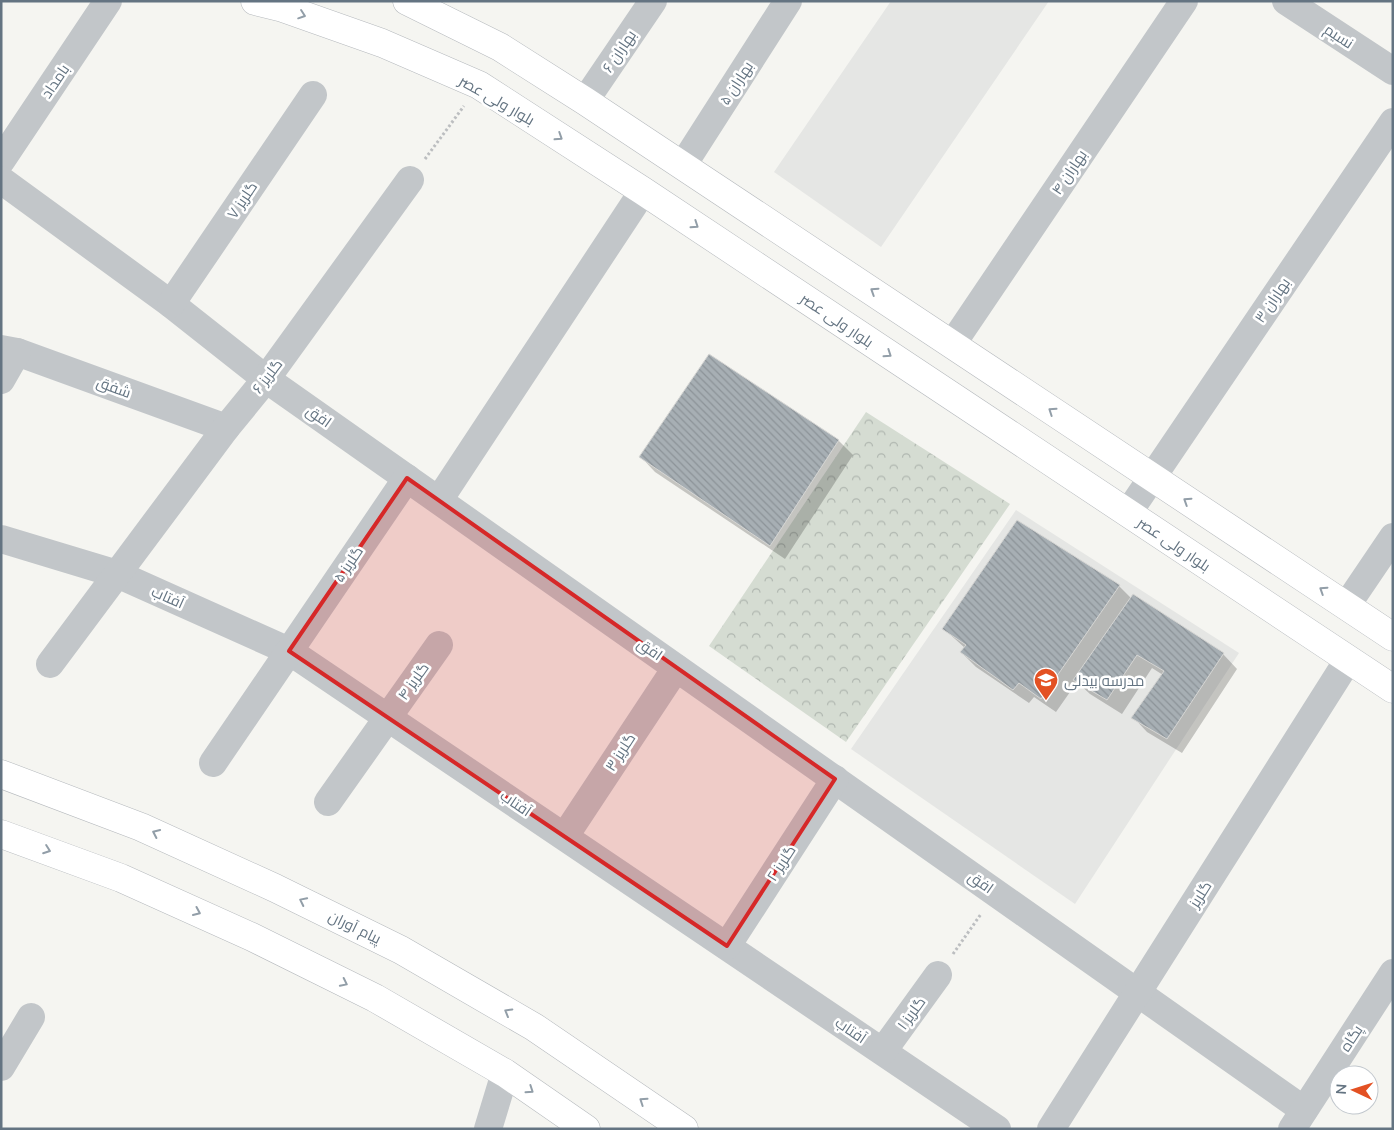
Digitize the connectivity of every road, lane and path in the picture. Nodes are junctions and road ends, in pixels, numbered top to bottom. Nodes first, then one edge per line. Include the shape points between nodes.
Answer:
1 (108, 1) edge
2 (256, 1) edge
3 (407, 1) edge
4 (653, 1) edge
5 (788, 1) edge
6 (1184, 1) edge
7 (1286, 1) edge
8 (1393, 71) edge
9 (479, 86) junction
10 (313, 95) dead end
11 (585, 101) junction
12 (1393, 122) edge
13 (1, 161) edge
14 (682, 165) junction
15 (1, 180) edge
16 (410, 180) joint
17 (642, 191) junction
18 (171, 304) junction
19 (953, 343) junction
20 (9, 351) edge
21 (266, 379) junction
22 (1, 380) edge
23 (226, 428) junction
24 (407, 478) junction
25 (1151, 478) junction
26 (438, 500) junction
27 (1128, 513) junction
28 (1393, 537) edge
29 (1, 539) edge
30 (117, 574) junction
31 (1347, 605) junction
32 (1393, 637) edge
33 (438, 644) dead end
34 (289, 651) junction
35 (1348, 660) junction
36 (50, 664) dead end
37 (676, 668) junction
38 (1393, 689) edge
39 (388, 717) junction
40 (213, 763) dead end
41 (1, 774) edge
42 (834, 779) junction
43 (328, 802) dead end
44 (1, 834) edge
45 (565, 836) junction
46 (996, 893) junction
47 (728, 946) junction
48 (1393, 973) edge
49 (938, 975) joint
50 (1137, 992) junction
51 (30, 1017) dead end
52 (883, 1051) junction
53 (1, 1067) edge
54 (505, 1073) junction
55 (1298, 1119) edge
56 (488, 1129) edge
57 (586, 1129) edge
58 (684, 1129) edge
59 (998, 1129) edge
60 (1051, 1129) edge

1 - 13 street, بامداد
2 -> 9 main road, بلوار ولی عصر via 382,43
3 - 11 main road via 500,47
4 - 11 street, بهاران ۶
5 - 14 street, بهاران ۵
6 - 19 street, بهاران ۴
7 - 8 street, نسیم
9 - 16 path
9 -> 17 main road, بلوار ولی عصر
10 - 18 street, گلریز ۷
11 - 14 main road
12 - 25 street, بهاران ۳
19 -> 14 main road
15 - 18 street, افق
16 - 21 street, گلریز ۶
17 - 26 street
17 -> 27 main road, بلوار ولی عصر
18 - 21 street, افق
25 -> 19 main road
20 - 22 street
20 - 23 street, شفق
21 - 23 street, گلریز ۶
21 - 24 street, افق
23 - 30 street, گلریز ۶
24 - 26 street, افق
24 - 34 street, گلریز ۵
25 - 27 street, بهاران ۳
31 -> 25 main road
26 - 37 street, افق
27 - 35 main road, بلوار ولی عصر
28 - 31 street
29 - 30 street, آفتاب
30 - 34 street, آفتاب
30 - 36 street, گلریز ۶
31 - 32 main road
33 - 39 street, گلریز ۴
34 - 39 street, آفتاب
34 - 40 street, گلریز ۵
35 - 38 main road, بلوار ولی عصر
35 - 50 street, گلریز
37 - 42 street, افق
37 - 45 street, گلریز ۳
39 - 43 street, گلریز ۴
39 - 45 street, آفتاب
58 -> 41 main road, پیام آوران via 534,1027 401,950 141,827
42 - 46 street, افق
42 - 47 street, گلریز ۲
44 -> 54 main road via 121,878 252,937 375,998
45 - 47 street, آفتاب
46 - 49 path
46 - 50 street, افق
47 - 52 street, آفتاب
48 - 55 street, پگاه
49 - 52 street, گلریز ۱
50 - 55 street, افق
50 - 60 street, گلریز
51 - 53 street
52 - 59 street, آفتاب
54 - 56 street
54 -> 57 main road

